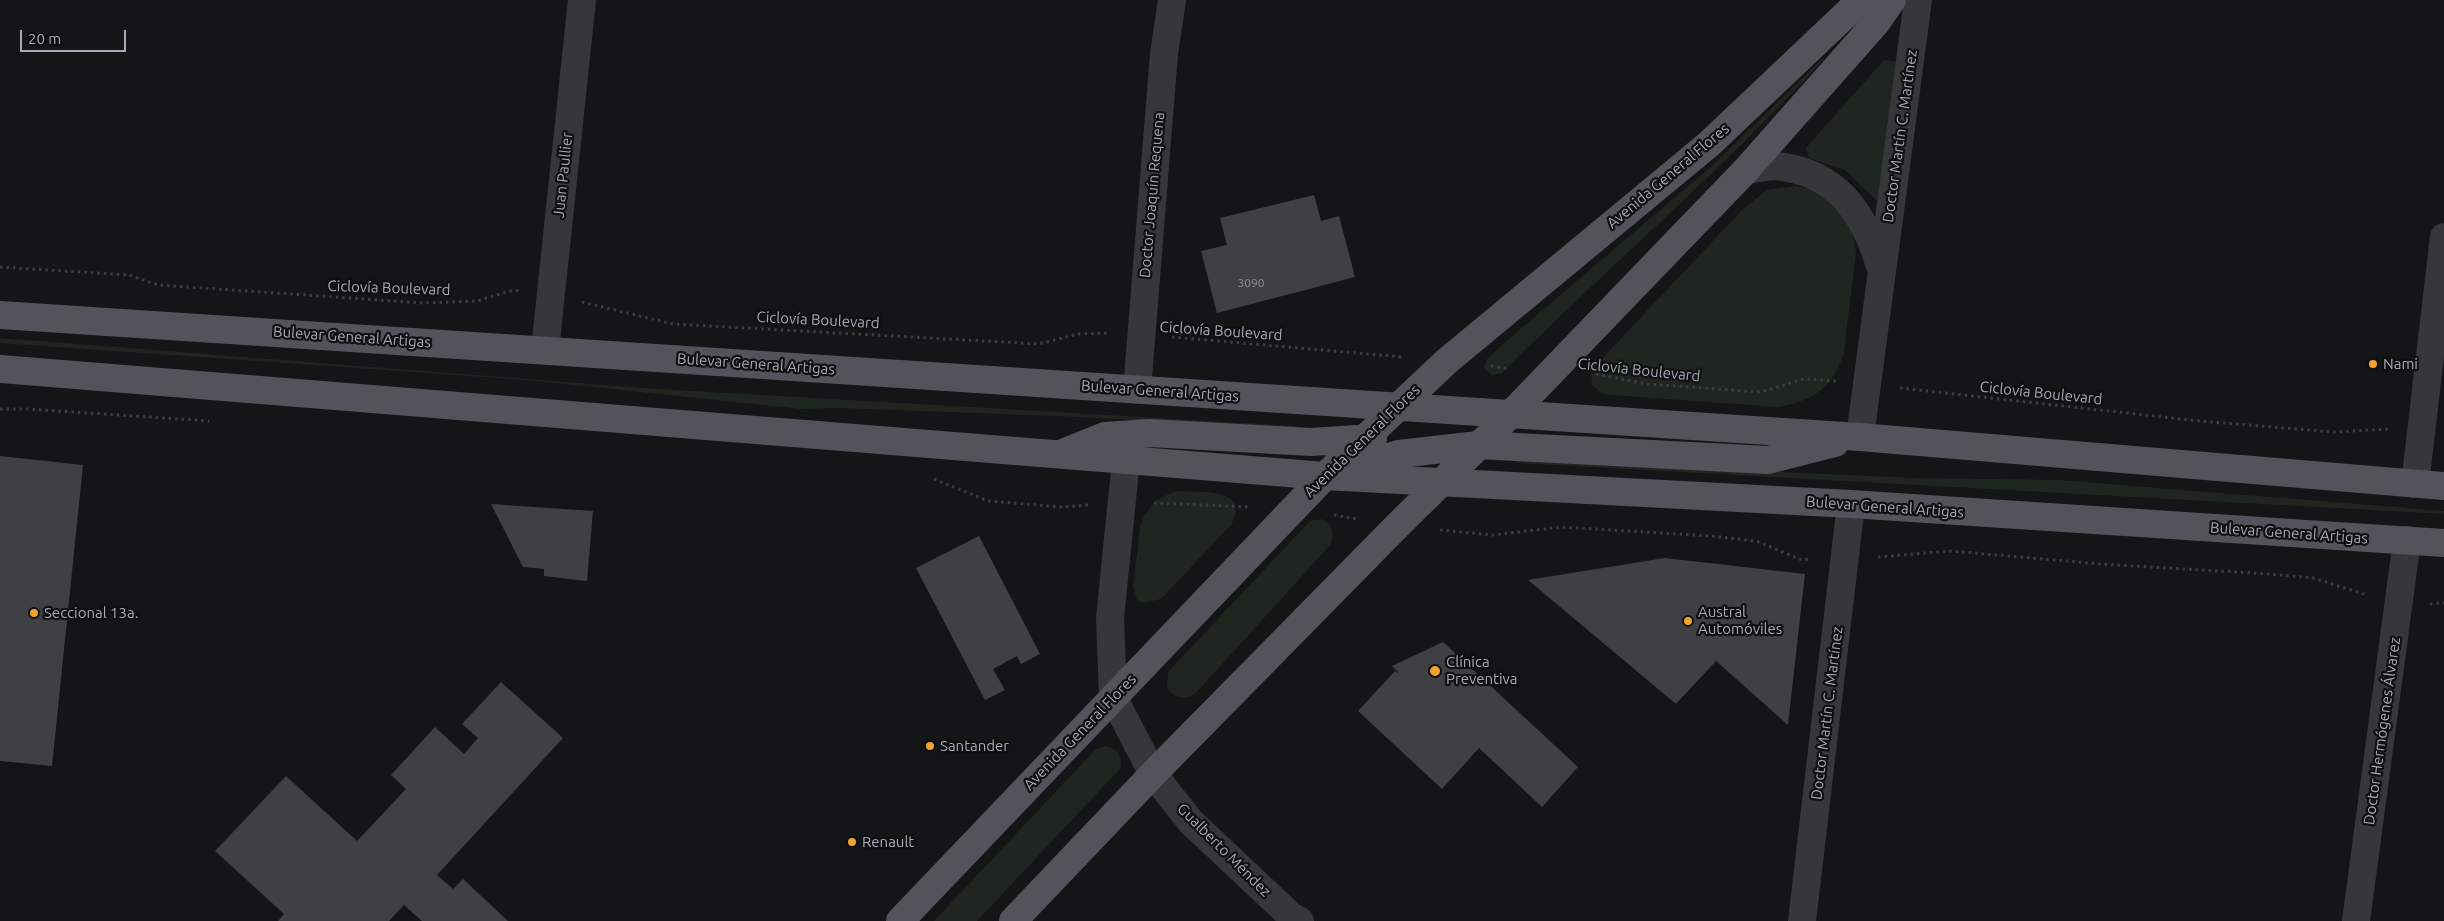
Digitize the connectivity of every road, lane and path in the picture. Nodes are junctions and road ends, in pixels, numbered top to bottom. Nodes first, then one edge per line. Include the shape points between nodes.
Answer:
1 (582, 0) edge
2 (1172, 0) edge
3 (1861, 0) edge
4 (1892, 0) edge
5 (1918, 0) edge
6 (1746, 170) junction
7 (2444, 237) edge
8 (0, 267) edge
9 (1882, 272) junction
10 (550, 292) junction
11 (0, 315) edge
12 (1140, 338) junction
13 (545, 350) junction
14 (1447, 361) junction
15 (0, 369) edge
16 (1549, 374) junction
17 (1867, 384) junction
18 (1137, 390) junction
19 (1400, 406) junction
20 (1511, 414) junction
21 (2422, 427) junction
22 (1860, 436) junction
23 (1366, 438) junction
24 (1478, 445) junction
25 (1056, 455) junction
26 (1126, 460) junction
27 (1325, 476) junction
28 (1441, 483) junction
29 (2415, 484) junction
30 (2444, 486) edge
31 (1851, 504) junction
32 (2407, 540) junction
33 (2444, 543) edge
34 (1113, 697) junction
35 (1153, 774) junction
36 (900, 921) edge
37 (1013, 921) edge
38 (1300, 921) edge
39 (1802, 921) edge
40 (2356, 921) edge

1 - 10 street, Juan Paullier
2 - 12 street, Doctor Joaquín Requena via 1164,54
3 - 14 main road, Avenida General Flores via 1709,144
4 - 6 main road via 1876,23
5 - 9 street, Doctor Martín C. Martínez
6 - 9 street, Doctor Martín C. Martínez via 1776,166 1799,171 1834,188 1848,200 1864,224
6 - 16 main road
7 - 21 street
8 - 10 path, Ciclovía Boulevard via 129,276 158,285 423,303 477,301 514,290
9 - 17 street, Doctor Martín C. Martínez
10 - 12 path, Ciclovía Boulevard via 673,324 1039,344 1100,332
10 - 13 street, Juan Paullier
11 - 13 main road, Bulevar General Artigas
12 - 14 path, Ciclovía Boulevard via 1189,337
12 - 18 street, Doctor Joaquín Requena
13 - 18 main road, Bulevar General Artigas
14 - 16 path, Ciclovía Boulevard
14 - 19 main road, Avenida General Flores
15 - 25 main road, Bulevar General Artigas
16 - 17 path, Ciclovía Boulevard via 1601,374 1647,384 1760,392 1804,379
16 - 20 main road
17 - 21 path, Ciclovía Boulevard via 2198,421 2334,432
17 - 22 street, Doctor Martín C. Martínez
18 - 19 main road, Bulevar General Artigas
19 - 20 main road, Bulevar General Artigas
19 - 23 main road, Avenida General Flores
20 - 22 main road, Bulevar General Artigas
20 - 23 main road, Bulevar General Artigas via 1474,427 1411,437
20 - 24 main road
21 - 29 street
22 - 24 main road, Bulevar General Artigas via 1768,460
22 - 29 main road, Bulevar General Artigas
23 - 25 main road, Bulevar General Artigas via 1311,442 1149,433 1105,436
23 - 27 main road, Avenida General Flores
24 - 27 main road, Bulevar General Artigas via 1399,454
24 - 28 main road
25 - 26 main road, Bulevar General Artigas
26 - 27 main road, Bulevar General Artigas
26 - 34 street via 1110,618
27 - 28 main road, Bulevar General Artigas
27 - 34 main road, Avenida General Flores
28 - 31 main road, Bulevar General Artigas
28 - 35 main road
29 - 30 main road, Bulevar General Artigas
31 - 32 main road, Bulevar General Artigas
31 - 39 street, Doctor Martín C. Martínez
32 - 33 main road, Bulevar General Artigas
32 - 40 street, Doctor Hermógenes Álvarez
34 - 35 street
34 - 36 main road, Avenida General Flores
35 - 37 main road
35 - 38 street, Gualberto Méndez via 1191,822

